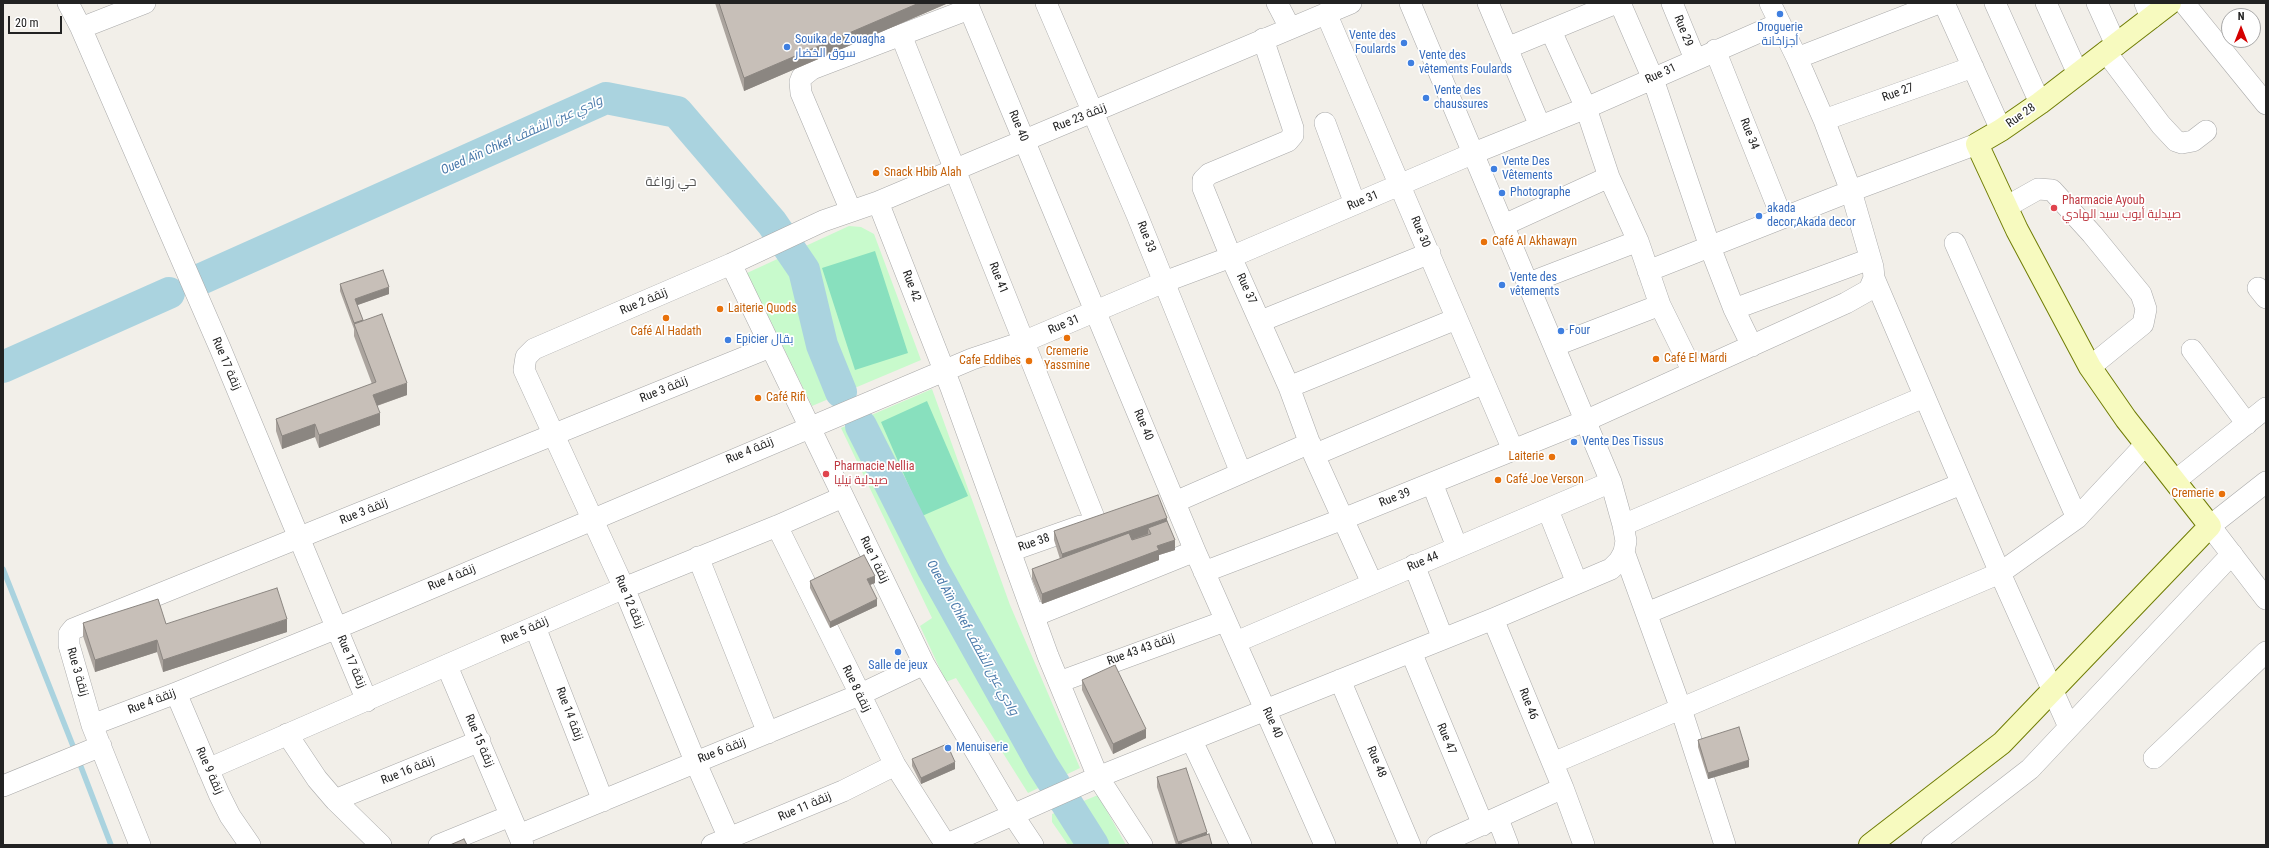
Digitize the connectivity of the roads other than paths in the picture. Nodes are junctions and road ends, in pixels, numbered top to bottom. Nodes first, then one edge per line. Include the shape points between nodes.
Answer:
1 (68, 3) edge
2 (145, 3) edge
3 (1046, 3) edge
4 (1277, 3) edge
5 (1351, 3) edge
6 (1410, 3) edge
7 (1488, 3) edge
8 (1616, 3) edge
9 (1620, 3) edge
10 (1672, 3) edge
11 (1770, 3) edge
12 (1939, 3) edge
13 (1944, 3) edge
14 (1995, 3) edge
15 (2046, 3) edge
16 (2098, 3) edge
17 (2170, 3) edge
18 (2184, 3) edge
19 (968, 6) edge
20 (2148, 10) edge
21 (1326, 13) junction
22 (1780, 23) junction
23 (81, 28) junction
24 (1290, 28) junction
25 (1551, 30) junction
26 (901, 35) junction
27 (1264, 39) junction
28 (1507, 48) junction
29 (2111, 48) junction
30 (1715, 50) junction
31 (1797, 58) junction
32 (1695, 59) junction
33 (1973, 66) junction
34 (2078, 74) junction
35 (1652, 79) junction
36 (2040, 103) junction
37 (2266, 104) edge
38 (1586, 108) junction
39 (1093, 113) junction
40 (1824, 120) junction
41 (1325, 124) dead end
42 (1540, 126) junction
43 (2001, 130) junction
44 (2206, 131) dead end
45 (1024, 140) junction
46 (1977, 144) junction
47 (1474, 153) junction
48 (955, 169) junction
49 (1609, 177) junction
50 (1400, 185) junction
51 (1850, 191) junction
52 (878, 202) junction
53 (1355, 204) junction
54 (2006, 207) junction
55 (851, 211) junction
56 (1782, 218) junction
57 (1504, 225) junction
58 (1638, 241) junction
59 (1955, 243) dead end
60 (768, 246) joint
61 (1710, 247) junction
62 (1430, 253) junction
63 (1231, 257) junction
64 (731, 264) junction
65 (1872, 269) junction
66 (1648, 271) junction
67 (1164, 282) junction
68 (1529, 283) junction
69 (1660, 305) junction
70 (1734, 309) junction
71 (1096, 312) junction
72 (1456, 319) junction
73 (1261, 321) junction
74 (1023, 342) junction
75 (1554, 346) junction
76 (1752, 346) junction
77 (770, 347) junction
78 (2192, 350) dead end
79 (524, 361) joint
80 (2090, 367) junction
81 (944, 371) junction
82 (1693, 372) junction
83 (1484, 383) junction
84 (1289, 387) junction
85 (1924, 397) junction
86 (2266, 408) edge
87 (1585, 421) junction
88 (2247, 424) junction
89 (808, 426) junction
90 (554, 435) junction
91 (2146, 444) junction
92 (1312, 449) junction
93 (1513, 450) junction
94 (1241, 473) junction
95 (2175, 481) junction
96 (1611, 482) junction
97 (2266, 482) edge
98 (1432, 483) junction
99 (1961, 484) junction
100 (843, 497) junction
101 (1173, 497) junction
102 (1150, 499) edge
103 (1548, 510) junction
104 (1116, 512) edge
105 (592, 518) junction
106 (2077, 518) junction
107 (1343, 519) junction
108 (1095, 520) junction
109 (1623, 525) junction
110 (777, 526) junction
111 (2210, 526) junction
112 (299, 538) junction
113 (1457, 547) junction
114 (1010, 551) junction
115 (1195, 551) junction
116 (1624, 552) junction
117 (2232, 554) junction
118 (698, 557) junction
119 (1414, 566) junction
120 (1204, 572) junction
121 (2000, 573) junction
122 (1372, 583) junction
123 (1577, 583) junction
124 (624, 588) junction
125 (2266, 599) edge
126 (1647, 613) junction
127 (1034, 616) junction
128 (1494, 619) junction
129 (1225, 621) junction
130 (535, 627) junction
131 (337, 628) junction
132 (1443, 639) junction
133 (1236, 642) junction
134 (1411, 652) junction
135 (2266, 652) edge
136 (924, 664) junction
137 (448, 666) junction
138 (1340, 680) junction
139 (1059, 682) junction
140 (2052, 690) junction
141 (176, 693) junction
142 (859, 695) junction
143 (367, 701) junction
144 (1681, 708) junction
145 (1266, 710) junction
146 (92, 725) junction
147 (2069, 727) junction
148 (768, 733) junction
149 (287, 734) junction
150 (480, 741) junction
151 (1192, 741) junction
152 (97, 747) junction
153 (2154, 758) dead end
154 (695, 761) junction
155 (1553, 763) junction
156 (895, 765) junction
157 (208, 769) junction
158 (1098, 778) junction
159 (3, 786) edge
160 (1563, 788) junction
161 (335, 800) junction
162 (602, 801) junction
163 (1012, 815) junction
164 (510, 816) junction
165 (1490, 822) junction
166 (521, 840) edge
167 (725, 843) edge
168 (140, 845) edge
169 (250, 845) edge
170 (381, 845) edge
171 (439, 845) edge
172 (945, 845) edge
173 (1033, 845) edge
174 (1142, 845) edge
175 (1241, 845) edge
176 (1325, 845) edge
177 (1410, 845) edge
178 (1438, 845) edge
179 (1508, 845) edge
180 (1584, 845) edge
181 (1725, 845) edge
182 (1870, 845) edge
183 (1932, 845) edge

1 - 23 street, Rue 17 زنقة
2 - 23 street
3 - 39 street, Rue 33
4 - 24 street
5 - 21 street, Rue 23 زنقة
6 - 47 street
7 - 28 street
8 - 25 street
9 - 35 street
10 - 32 street, Rue 29
11 - 22 street
12 - 31 street
13 - 33 street
14 - 36 street
15 - 34 street
16 - 29 street
17 - 20 street, Rue 28
18 - 37 street
19 - 26 street
19 - 45 street, Rue 40
20 - 29 street, Rue 28
21 - 24 street, Rue 23 زنقة
21 - 50 street, Rue 30
22 - 30 street, Rue 31
22 - 31 street
23 - 112 street, Rue 17 زنقة
24 - 27 street, Rue 23 زنقة
25 - 28 street
25 - 38 street
26 - 48 street, Rue 41
26 - 55 street via 812,69 800,82 801,93
27 - 39 street, Rue 23 زنقة
27 - 63 street, Rue 37 via 1294,132 1288,141 1209,174 1203,180 1203,188
28 - 42 street
29 - 34 street, Rue 28
29 - 44 street via 2161,125 2176,141 2193,142
30 - 32 street, Rue 31
30 - 56 street, Rue 34
31 - 40 street
32 - 35 street, Rue 31
33 - 40 street, Rue 27
33 - 43 street
34 - 36 street, Rue 28
35 - 38 street, Rue 31
35 - 61 street
36 - 43 street, Rue 28
38 - 42 street, Rue 31
38 - 49 street
39 - 45 street, Rue 23 زنقة
39 - 67 street, Rue 33
40 - 51 street
41 - 53 street
42 - 47 street, Rue 31
43 - 46 street, Rue 28
45 - 48 street, Rue 23 زنقة
45 - 71 street, Rue 40
46 - 51 street, Rue 28
46 - 54 street
47 - 50 street, Rue 31
47 - 57 street
48 - 52 street, Rue 23 زنقة
48 - 74 street, Rue 41
49 - 57 street
49 - 58 street
50 - 53 street, Rue 31
50 - 62 street, Rue 30
51 - 56 street, Rue 28
51 - 65 street
52 - 55 street, Rue 23 زنقة
52 - 81 street, Rue 42
53 - 63 street, Rue 31
54 - 80 street
54 - 80 street via 2038,189 2052,190 2141,294 2146,309 2143,324
55 - 60 street, Rue 23 زنقة
56 - 61 street, Rue 28
57 - 68 street
58 - 66 street
58 - 68 street
59 - 106 street
60 - 64 street, Rue 2 زنقة
61 - 66 street, Rue 28
61 - 70 street
62 - 72 street, Rue 30
62 - 73 street
63 - 67 street, Rue 31
63 - 73 street, Rue 37
64 - 77 street, Rue 1 زنقة
64 - 79 street, Rue 2 زنقة via 534,349
65 - 70 street
65 - 76 street, Rue 39 via 1872,287 1866,292
65 - 85 street
66 - 69 street
67 - 71 street, Rue 31
67 - 94 street, Rue 33
68 - 75 street
69 - 75 street
69 - 82 street
70 - 76 street
71 - 74 street, Rue 31
71 - 101 street, Rue 40
72 - 83 street, Rue 30
72 - 84 street
73 - 84 street, Rue 37
74 - 81 street, Rue 31
74 - 108 street, Rue 41
75 - 87 street
76 - 82 street, Rue 39
77 - 89 street, Rue 1 زنقة
77 - 90 street, Rue 3 زنقة
78 - 88 street
79 - 90 street, Rue 12 زنقة via 524,370
80 - 91 street
81 - 89 street, Rue 4 زنقة
81 - 114 street, Rue 42
82 - 87 street, Rue 39
83 - 92 street
83 - 93 street, Rue 30
84 - 92 street, Rue 37
85 - 99 street
85 - 109 street
86 - 88 street
87 - 93 street, Rue 39
87 - 96 street
88 - 95 street
89 - 100 street, Rue 1 زنقة
89 - 105 street, Rue 4 زنقة
90 - 105 street, Rue 12 زنقة
90 - 112 street, Rue 3 زنقة
91 - 95 street
91 - 106 street
92 - 94 street
92 - 107 street, Rue 37
93 - 98 street, Rue 39
94 - 101 street
95 - 111 street
96 - 103 street, Rue 44
96 - 109 street
97 - 111 street
98 - 107 street, Rue 39
98 - 113 street
99 - 121 street
99 - 126 street
100 - 110 street, Rue 5 زنقة
100 - 136 street, Rue 1 زنقة
101 - 102 street
101 - 115 street, Rue 40
103 - 113 street, Rue 44
103 - 123 street
104 - 108 street, Rue 38
105 - 124 street, Rue 12 زنقة
105 - 131 street, Rue 4 زنقة
106 - 121 street
107 - 120 street, Rue 39
107 - 122 street, Rue 37
108 - 114 street, Rue 38
109 - 116 street via 1626,542
110 - 118 street, Rue 5 زنقة
110 - 142 street, Rue 8 زنقة
111 - 117 street
111 - 140 street
112 - 131 street, Rue 17 زنقة
112 - 146 street, Rue 3 زنقة via 73,629 69,634 69,645
113 - 119 street, Rue 44
114 - 127 street, Rue 42
115 - 120 street, Rue 40
115 - 127 street
116 - 123 street via 1611,569
116 - 126 street
117 - 125 street
117 - 147 street
118 - 124 street, Rue 5 زنقة
118 - 148 street
119 - 122 street, Rue 44
119 - 132 street
120 - 129 street, Rue 40
121 - 140 street
121 - 144 street
122 - 133 street, Rue 44
123 - 128 street
124 - 130 street, Rue 5 زنقة
124 - 154 street, Rue 12 زنقة
126 - 144 street
127 - 139 street, Rue 42
128 - 132 street
128 - 155 street, Rue 46
129 - 133 street, Rue 40
129 - 139 street, Rue 43 زنقة 43
130 - 137 street, Rue 5 زنقة
130 - 162 street, Rue 14 زنقة
131 - 141 street, Rue 4 زنقة
131 - 143 street, Rue 17 زنقة
132 - 134 street
133 - 145 street, Rue 40
134 - 138 street
134 - 165 street, Rue 47
135 - 153 street
136 - 142 street, Rue 6 زنقة
136 - 163 street, Rue 1 زنقة
137 - 143 street, Rue 5 زنقة
137 - 150 street, Rue 15 زنقة
138 - 145 street
138 - 177 street, Rue 48
139 - 158 street, Rue 42
140 - 147 street
140 - 182 street via 2002,743
141 - 146 street, Rue 4 زنقة
141 - 157 street, Rue 9 زنقة
142 - 148 street, Rue 6 زنقة
142 - 156 street, Rue 8 زنقة
143 - 149 street, Rue 5 زنقة
144 - 155 street
144 - 181 street
145 - 151 street
145 - 176 street, Rue 40
146 - 152 street, Rue 3 زنقة
147 - 183 street via 2030,769
148 - 154 street, Rue 6 زنقة
149 - 157 street, Rue 5 زنقة
149 - 161 street via 317,779
150 - 161 street, Rue 16 زنقة
150 - 164 street, Rue 15 زنقة
151 - 158 street
151 - 175 street
152 - 159 street
152 - 168 street, Rue 3 زنقة
154 - 162 street, Rue 6 زنقة
154 - 167 street, Rue 12 زنقة
155 - 160 street, Rue 46
156 - 167 street, Rue 11 زنقة
156 - 172 street, Rue 8 زنقة
157 - 169 street, Rue 9 زنقة via 230,816
158 - 163 street
158 - 174 street, Rue 42
160 - 165 street
160 - 180 street, Rue 46
161 - 170 street
162 - 166 street, Rue 6 زنقة
163 - 172 street
163 - 173 street, Rue 1 زنقة
164 - 166 street, Rue 15 زنقة
164 - 171 street
165 - 178 street
165 - 179 street, Rue 47

